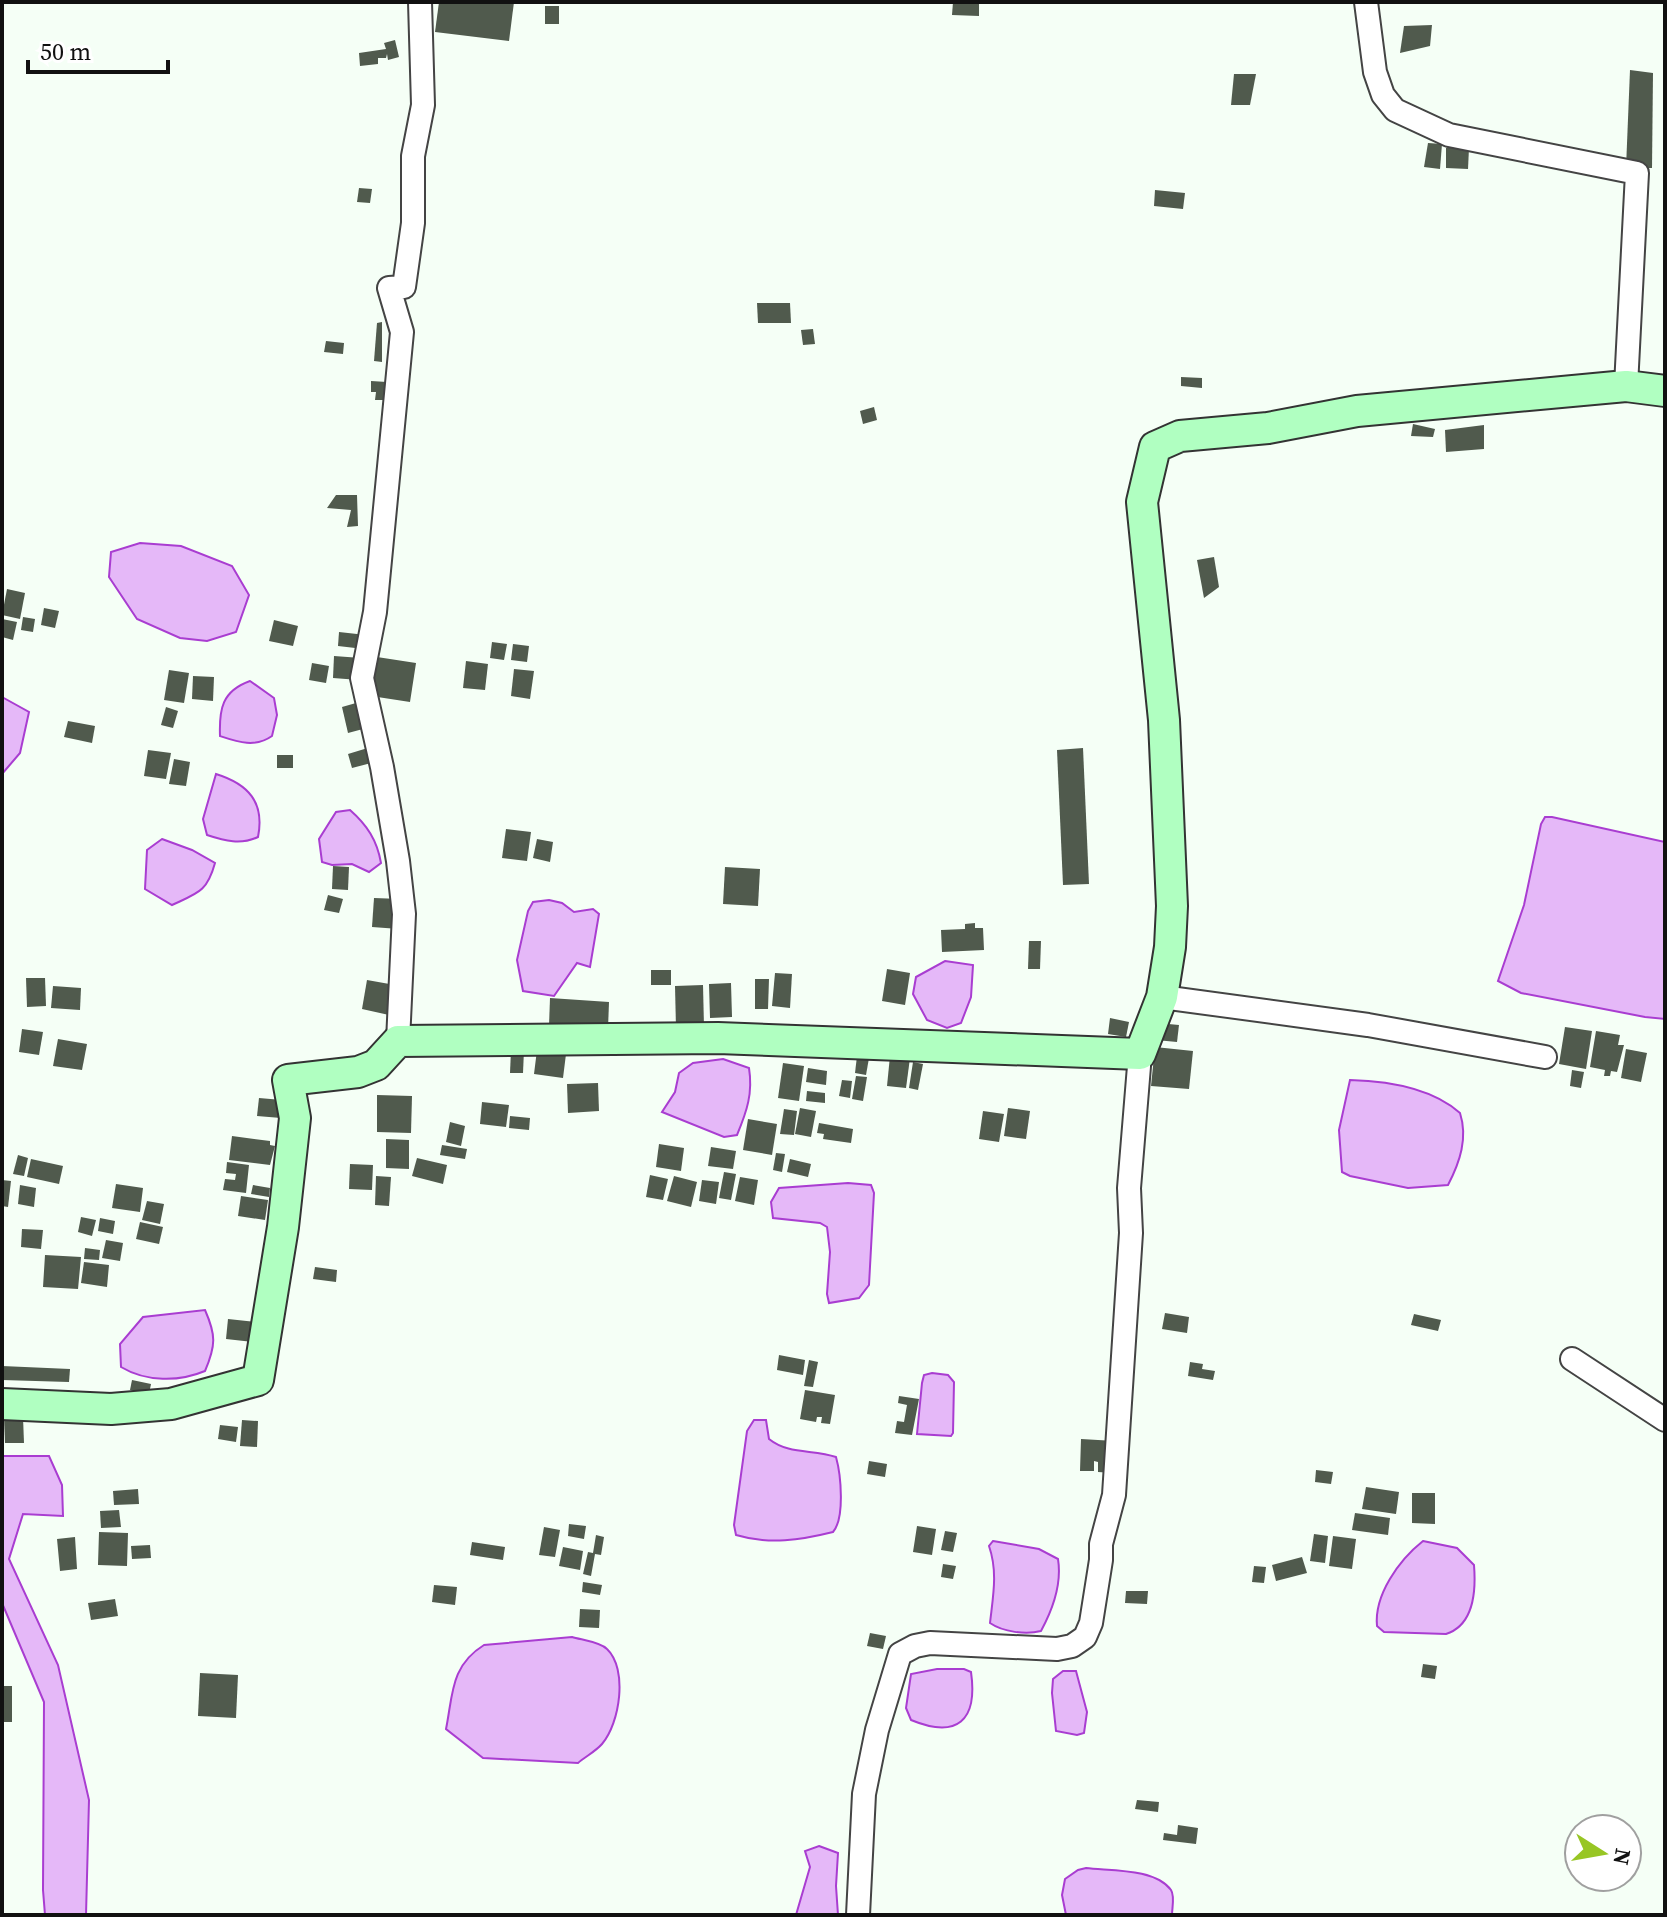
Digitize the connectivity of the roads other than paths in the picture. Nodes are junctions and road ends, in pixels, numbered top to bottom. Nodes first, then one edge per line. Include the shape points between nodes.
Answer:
1 (420, 2) edge
2 (1366, 2) edge
3 (1626, 386) junction
4 (1665, 391) edge
5 (1162, 997) junction
6 (398, 1041) junction
7 (1140, 1054) junction
8 (1545, 1057) dead end
9 (1572, 1359) dead end
10 (2, 1404) edge
11 (1665, 1420) edge
12 (858, 1915) edge

1 - 6 street via 423,105 413,156 413,223 404,287 389,288 402,332 375,612 362,678 382,767 404,914
2 - 3 street via 1375,72 1395,110 1449,135 1637,173
3 - 4 street
3 - 5 street via 1357,411 1268,428 1180,436 1155,447 1142,502 1164,720 1172,906
5 - 7 street
5 - 8 street via 1368,1025
6 - 7 street via 718,1038
6 - 10 street via 376,1065 358,1072 288,1080 295,1118 258,1380 171,1404 111,1409
7 - 12 street via 1114,1495 1101,1544 1091,1623 1085,1637 1057,1649 930,1643 900,1654 864,1794
9 - 11 street

